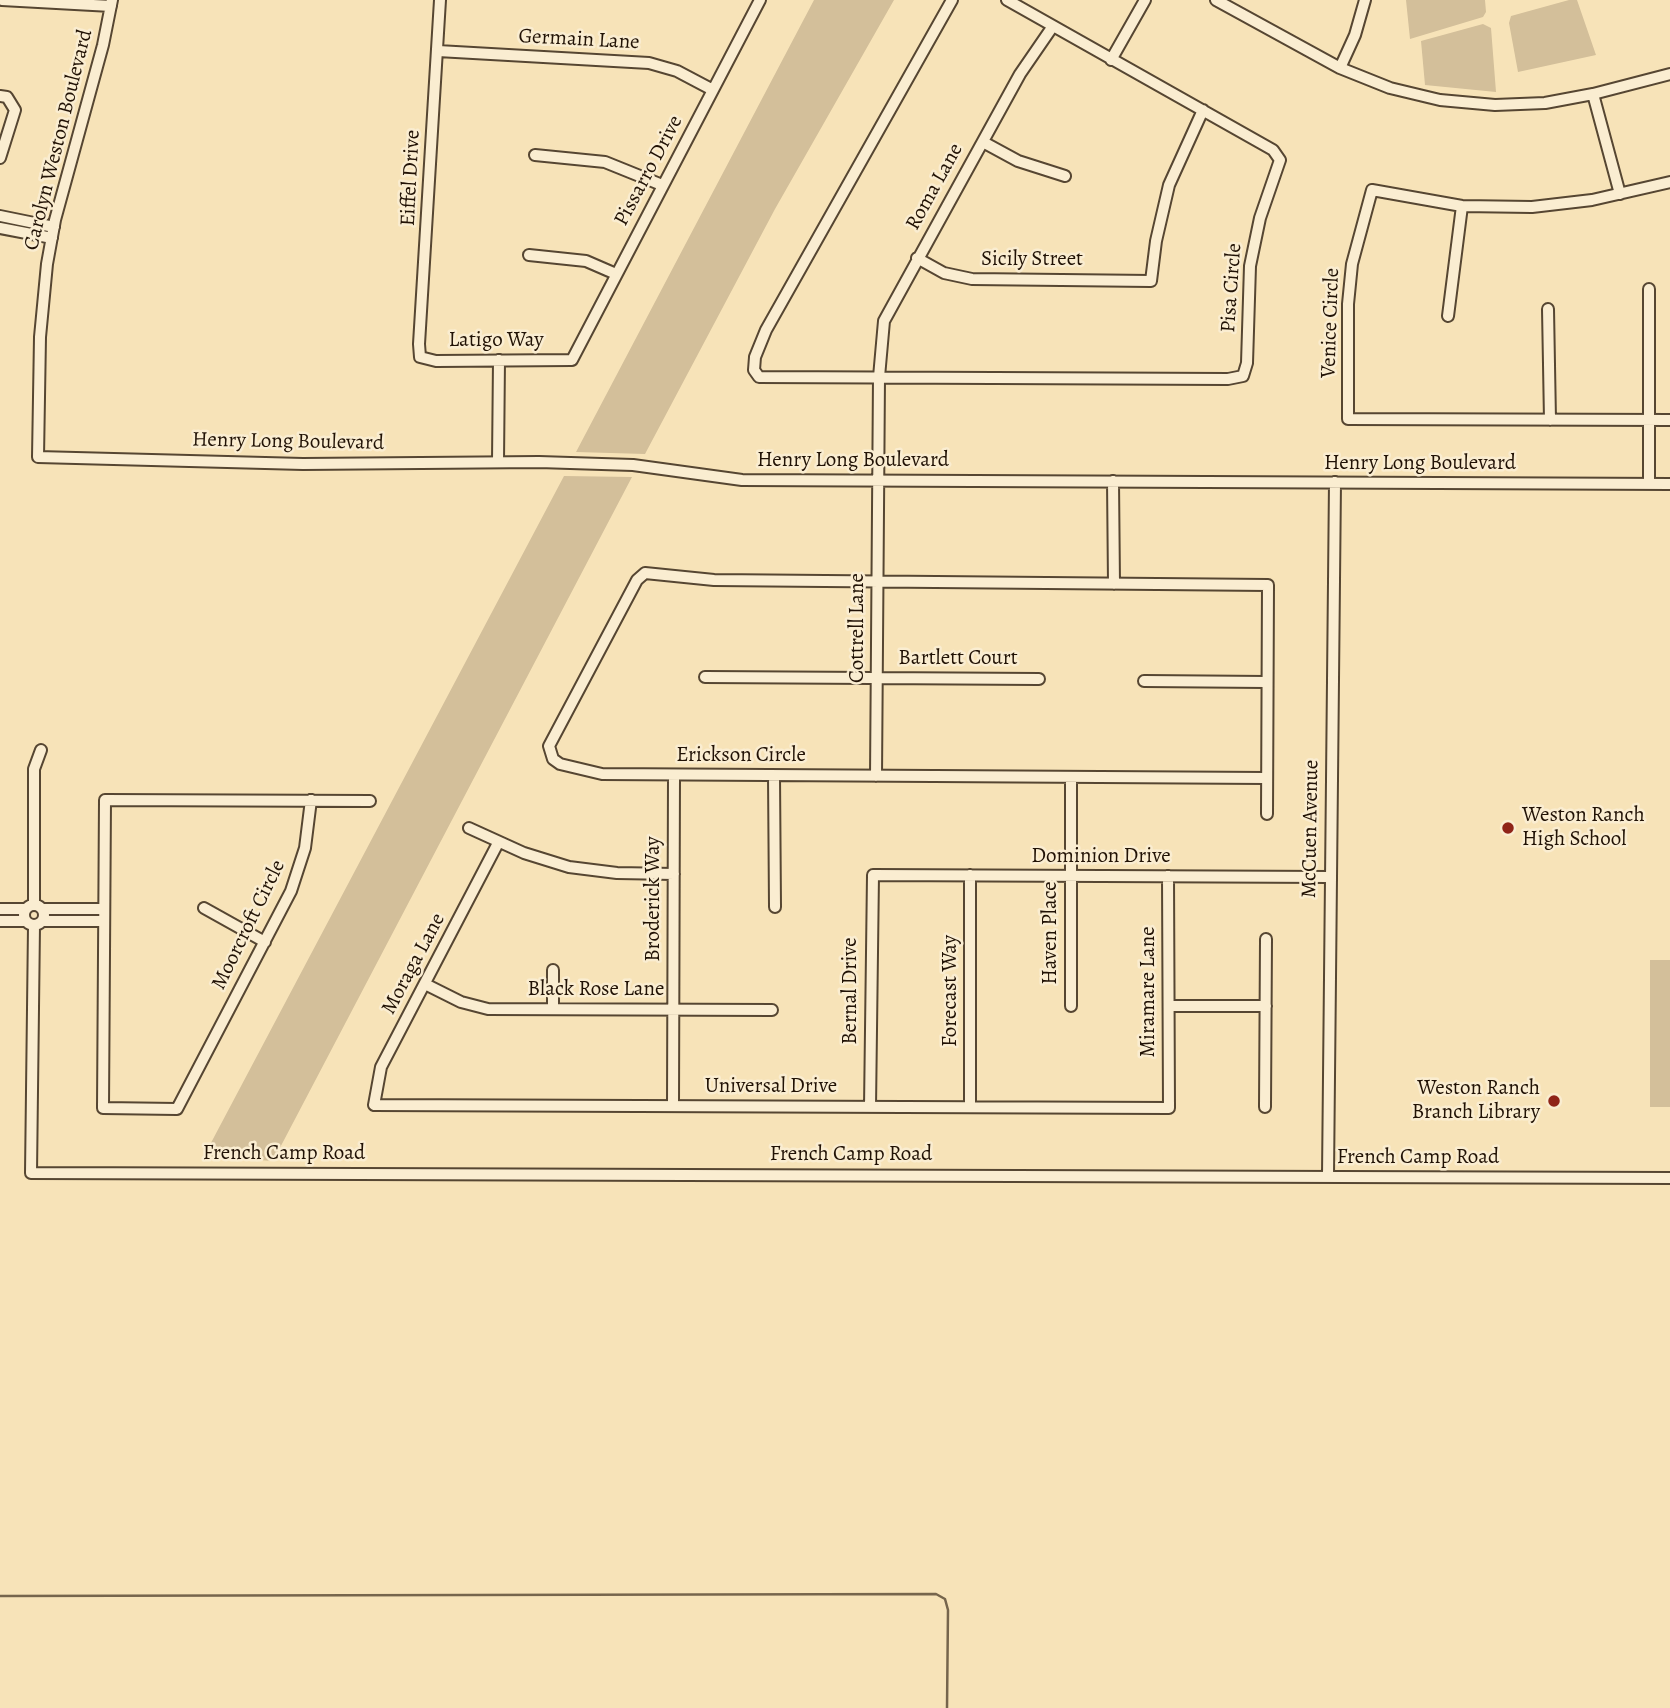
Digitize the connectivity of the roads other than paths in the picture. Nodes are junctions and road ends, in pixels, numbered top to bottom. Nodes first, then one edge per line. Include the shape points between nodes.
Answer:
1 (2, 0) edge
2 (440, 0) edge
3 (952, 0) edge
4 (1007, 0) edge
5 (1145, 0) edge
6 (1216, 0) edge
7 (1365, 0) edge
8 (44, 1) edge
9 (756, 1) edge
10 (112, 3) edge
11 (1053, 26) junction
12 (438, 51) junction
13 (1111, 60) junction
14 (1340, 68) junction
15 (1670, 74) edge
16 (713, 90) junction
17 (1593, 94) junction
18 (0, 96) edge
19 (1203, 110) junction
20 (983, 142) junction
21 (535, 155) dead end
22 (0, 159) edge
23 (1065, 176) dead end
24 (1670, 181) edge
25 (662, 185) junction
26 (1620, 194) junction
27 (1462, 206) junction
28 (0, 216) edge
29 (0, 228) edge
30 (53, 232) junction
31 (529, 256) dead end
32 (917, 258) junction
33 (616, 274) junction
34 (1649, 289) dead end
35 (1548, 309) dead end
36 (1448, 316) dead end
37 (420, 357) joint
38 (499, 360) junction
39 (572, 360) joint
40 (879, 377) junction
41 (1550, 420) junction
42 (1650, 420) junction
43 (1670, 420) edge
44 (38, 457) joint
45 (498, 461) junction
46 (877, 481) junction
47 (1113, 481) junction
48 (1335, 482) junction
49 (1649, 484) junction
50 (1670, 484) edge
51 (877, 581) junction
52 (1114, 584) junction
53 (705, 677) dead end
54 (877, 678) junction
55 (1039, 679) dead end
56 (1144, 681) dead end
57 (1266, 682) junction
58 (41, 750) dead end
59 (674, 775) junction
60 (774, 776) junction
61 (876, 776) junction
62 (1071, 777) junction
63 (1266, 778) junction
64 (311, 800) junction
65 (370, 800) dead end
66 (1267, 814) dead end
67 (469, 828) dead end
68 (498, 843) junction
69 (674, 874) junction
70 (873, 875) joint
71 (970, 875) junction
72 (1070, 876) junction
73 (1168, 876) junction
74 (1330, 877) junction
75 (775, 907) dead end
76 (204, 908) dead end
77 (0, 909) edge
78 (34, 915) junction
79 (103, 915) junction
80 (0, 921) edge
81 (1266, 939) dead end
82 (265, 942) junction
83 (553, 970) dead end
84 (425, 984) junction
85 (1071, 1006) dead end
86 (1169, 1006) junction
87 (1266, 1006) junction
88 (553, 1009) junction
89 (673, 1009) junction
90 (772, 1010) dead end
91 (374, 1105) joint
92 (673, 1106) junction
93 (870, 1107) junction
94 (970, 1107) junction
95 (1265, 1107) dead end
96 (1169, 1108) joint
97 (1328, 1176) junction
98 (1670, 1178) edge

1 - 8 street
2 - 12 street, Eiffel Drive
3 - 40 street, Pisa Circle via 766,330 754,370 758,377
4 - 11 street, Pisa Circle
5 - 13 street
6 - 14 street
7 - 14 street
8 - 10 street
9 - 16 street, Pissarro Drive
10 - 30 street, Carolyn Weston Boulevard
11 - 13 street, Pisa Circle
11 - 20 street, Roma Lane
12 - 16 street, Germain Lane via 649,63 677,71
12 - 37 street, Eiffel Drive
13 - 19 street, Pisa Circle
14 - 17 street via 1390,88 1467,103 1518,105
15 - 17 street
16 - 25 street, Pissarro Drive
17 - 26 street
18 - 22 street via 7,97 15,110
19 - 32 street, Sicily Street via 1169,185 1151,281 972,279
19 - 40 street, Pisa Circle via 1273,150 1280,160 1250,266 1243,376
20 - 23 street via 1018,161
20 - 32 street, Roma Lane
21 - 25 street via 605,162
24 - 26 street, Venice Circle
25 - 33 street, Pissarro Drive
26 - 27 street, Venice Circle via 1532,207
27 - 36 street
27 - 41 street, Venice Circle via 1372,190 1349,284 1348,419
28 - 30 street
29 - 30 street
30 - 44 street, Carolyn Weston Boulevard via 40,337
31 - 33 street via 586,261
32 - 40 street, Roma Lane via 884,321
33 - 39 street, Pissarro Drive
34 - 42 street
35 - 41 street
37 - 38 street, Latigo Way
38 - 39 street, Latigo Way
38 - 45 street
40 - 46 street
41 - 42 street, Venice Circle
42 - 43 street, Venice Circle
42 - 49 street
44 - 45 street, Henry Long Boulevard via 303,464
45 - 46 street, Henry Long Boulevard via 632,465 742,480
46 - 47 street, Henry Long Boulevard
46 - 51 street, Cottrell Lane
47 - 48 street, Henry Long Boulevard
47 - 52 street
48 - 49 street, Henry Long Boulevard
48 - 74 street, McCuen Avenue
49 - 50 street, Henry Long Boulevard
51 - 52 street, Erickson Circle
51 - 54 street, Cottrell Lane
51 - 59 street, Erickson Circle via 714,580 645,573 637,580 551,738 550,753 560,764 586,773
52 - 57 street, Erickson Circle via 1268,585
53 - 54 street, Bartlett Court
54 - 55 street, Bartlett Court
54 - 61 street, Cottrell Lane
56 - 57 street
57 - 63 street, Erickson Circle
58 - 78 street via 34,769
59 - 60 street, Erickson Circle
59 - 69 street, Broderick Way
60 - 61 street, Erickson Circle
60 - 75 street
61 - 62 street, Erickson Circle
62 - 63 street, Erickson Circle
62 - 72 street, Haven Place
63 - 66 street
64 - 65 street
64 - 79 street, Moorcroft Circle via 105,800
64 - 82 street, Moorcroft Circle via 299,870
67 - 68 street
68 - 69 street via 581,869
68 - 84 street, Moraga Lane
69 - 89 street, Broderick Way
70 - 71 street, Dominion Drive
70 - 93 street, Bernal Drive
71 - 72 street, Dominion Drive
71 - 94 street, Forecast Way
72 - 73 street, Dominion Drive
72 - 85 street, Haven Place
73 - 74 street, Dominion Drive
73 - 86 street, Miramare Lane
74 - 97 street, McCuen Avenue
76 - 82 street
77 - 78 street
78 - 79 street
78 - 80 street
78 - 97 street, French Camp Road via 31,1173
79 - 82 street, Moorcroft Circle via 103,1108 177,1109
81 - 87 street
83 - 88 street
84 - 88 street, Black Rose Lane via 474,1007
84 - 91 street, Moraga Lane via 381,1067
86 - 87 street
86 - 96 street, Miramare Lane
87 - 95 street
88 - 89 street, Black Rose Lane
89 - 90 street, Black Rose Lane
89 - 92 street, Broderick Way
91 - 92 street, Universal Drive
92 - 93 street, Universal Drive
93 - 94 street, Universal Drive
94 - 96 street, Universal Drive
97 - 98 street, French Camp Road

